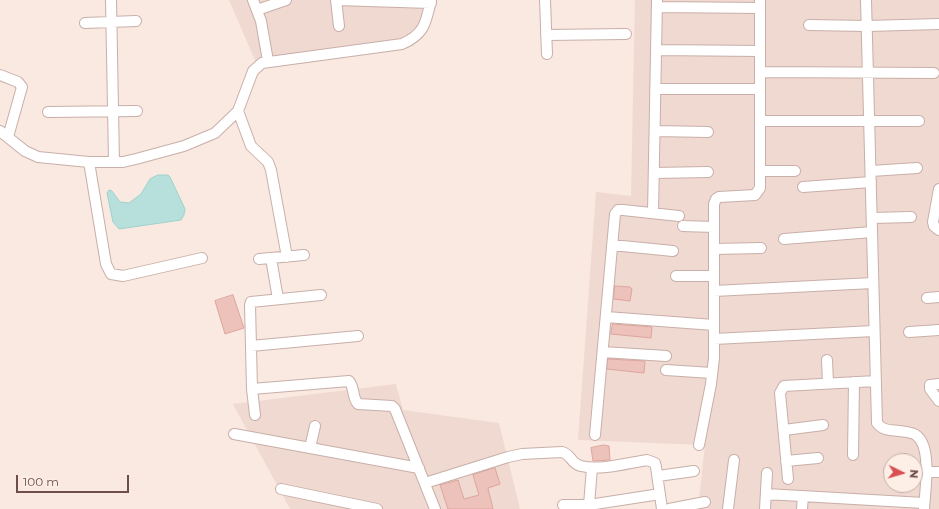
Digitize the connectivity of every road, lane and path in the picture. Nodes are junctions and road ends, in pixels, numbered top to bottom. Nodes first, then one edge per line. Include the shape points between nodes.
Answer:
1 (111, 0) edge
2 (253, 0) edge
3 (286, 0) edge
4 (336, 0) edge
5 (545, 0) edge
6 (866, 0) edge
7 (431, 1) edge
8 (657, 4) edge
9 (760, 4) edge
10 (257, 10) junction
11 (136, 21) dead end
12 (85, 22) dead end
13 (112, 22) junction
14 (939, 24) edge
15 (809, 25) dead end
16 (339, 26) dead end
17 (867, 26) junction
18 (626, 34) dead end
19 (546, 35) junction
20 (656, 50) junction
21 (760, 51) junction
22 (547, 54) dead end
23 (268, 61) junction
24 (760, 72) junction
25 (868, 72) junction
26 (934, 73) dead end
27 (0, 75) edge
28 (655, 90) junction
29 (760, 90) junction
30 (113, 111) junction
31 (137, 111) dead end
32 (238, 111) junction
33 (48, 112) dead end
34 (760, 121) junction
35 (869, 121) junction
36 (919, 121) dead end
37 (655, 131) junction
38 (708, 132) dead end
39 (3, 134) edge
40 (89, 162) junction
41 (114, 162) junction
42 (917, 168) dead end
43 (760, 171) junction
44 (795, 171) dead end
45 (708, 172) dead end
46 (654, 173) junction
47 (871, 176) junction
48 (803, 187) dead end
49 (939, 193) edge
50 (653, 213) junction
51 (679, 216) dead end
52 (911, 217) dead end
53 (872, 218) junction
54 (683, 226) dead end
55 (714, 228) junction
56 (939, 230) edge
57 (872, 232) junction
58 (784, 239) dead end
59 (612, 245) junction
60 (761, 248) dead end
61 (714, 249) junction
62 (673, 252) dead end
63 (304, 255) dead end
64 (287, 257) junction
65 (202, 258) dead end
66 (271, 258) junction
67 (259, 259) dead end
68 (676, 276) dead end
69 (714, 276) junction
70 (873, 283) junction
71 (714, 292) junction
72 (321, 295) dead end
73 (939, 297) edge
74 (927, 298) dead end
75 (278, 299) junction
76 (606, 317) junction
77 (714, 325) junction
78 (939, 330) edge
79 (874, 331) junction
80 (909, 332) dead end
81 (358, 336) dead end
82 (714, 339) junction
83 (251, 346) junction
84 (603, 352) junction
85 (666, 356) dead end
86 (827, 360) dead end
87 (666, 370) dead end
88 (712, 373) junction
89 (876, 381) junction
90 (854, 382) junction
91 (828, 383) junction
92 (939, 384) edge
93 (252, 389) junction
94 (939, 401) edge
95 (255, 415) dead end
96 (823, 425) dead end
97 (315, 426) dead end
98 (784, 430) junction
99 (234, 434) dead end
100 (595, 435) dead end
101 (699, 445) dead end
102 (310, 448) junction
103 (853, 455) dead end
104 (818, 458) dead end
105 (734, 460) dead end
106 (786, 461) junction
107 (419, 468) junction
108 (592, 468) junction
109 (694, 471) dead end
110 (926, 472) junction
111 (939, 472) edge
112 (767, 473) dead end
113 (658, 476) junction
114 (788, 479) dead end
115 (425, 483) junction
116 (281, 489) dead end
117 (660, 494) junction
118 (766, 494) junction
119 (803, 496) junction
120 (839, 498) junction
121 (705, 502) dead end
122 (563, 505) dead end
123 (589, 505) junction
124 (880, 505) edge
125 (924, 506) edge
126 (378, 509) edge
127 (435, 509) edge
128 (662, 509) edge
129 (669, 509) edge
130 (728, 509) edge
131 (764, 509) edge
132 (802, 509) edge
133 (838, 509) edge

1 - 13 street
2 - 10 street
3 - 10 street
4 - 7 street
4 - 16 street
5 - 19 street
6 - 17 street
7 - 23 street via 426,22 419,35 402,44
8 - 9 street
8 - 20 street
9 - 21 street
10 - 23 street via 265,35
11 - 13 street
12 - 13 street
13 - 30 street
14 - 17 street
15 - 17 street
17 - 25 street
18 - 19 street
19 - 22 street
20 - 21 street
20 - 28 street
21 - 24 street
23 - 32 street via 253,71
24 - 25 street
24 - 29 street
25 - 26 street
25 - 35 street
27 - 39 street via 18,82 22,87
28 - 29 street
28 - 37 street
29 - 34 street
30 - 31 street
30 - 33 street
30 - 41 street
32 - 41 street via 214,133 198,142 136,159
32 - 64 street via 251,146 268,162 271,170
34 - 35 street
34 - 43 street
35 - 36 street
35 - 47 street
37 - 38 street
37 - 46 street
39 - 40 street via 33,156
40 - 41 street
40 - 65 street via 106,264 111,274 123,276
42 - 47 street
43 - 44 street
43 - 55 street via 760,188 756,195 716,199
45 - 46 street
46 - 50 street
47 - 48 street
47 - 53 street
49 - 56 street via 933,222
50 - 51 street
50 - 59 street via 618,210 614,218
52 - 53 street
53 - 57 street
54 - 55 street
55 - 61 street
57 - 58 street
57 - 70 street
59 - 62 street
59 - 76 street
60 - 61 street
61 - 69 street
63 - 64 street
64 - 66 street
66 - 67 street
66 - 75 street
68 - 69 street
69 - 71 street
70 - 71 street
70 - 79 street
71 - 77 street
72 - 75 street
73 - 74 street
75 - 83 street via 251,302
76 - 77 street
76 - 84 street
77 - 82 street
78 - 80 street
79 - 82 street
79 - 89 street
81 - 83 street
82 - 88 street
83 - 93 street
84 - 85 street
84 - 100 street
86 - 91 street
87 - 88 street
88 - 101 street
89 - 90 street
89 - 110 street via 877,423 880,428 886,430 916,435 922,441
90 - 91 street
90 - 103 street
91 - 98 street via 784,386 780,393
92 - 94 street via 930,385
93 - 95 street
93 - 107 street via 349,381 358,404 388,404 395,409
96 - 98 street
97 - 102 street
98 - 106 street
99 - 102 street
102 - 107 street
104 - 106 street
105 - 130 street
106 - 114 street
107 - 115 street
108 - 113 street via 648,460 655,462
108 - 115 street via 575,464 562,452 522,454
108 - 123 street
109 - 113 street
110 - 111 street
110 - 125 street
112 - 118 street
113 - 117 street
115 - 127 street
116 - 126 street
117 - 123 street
117 - 128 street
118 - 119 street
118 - 131 street
119 - 120 street
119 - 132 street
120 - 124 street
120 - 133 street
121 - 129 street
122 - 123 street
124 - 125 street

